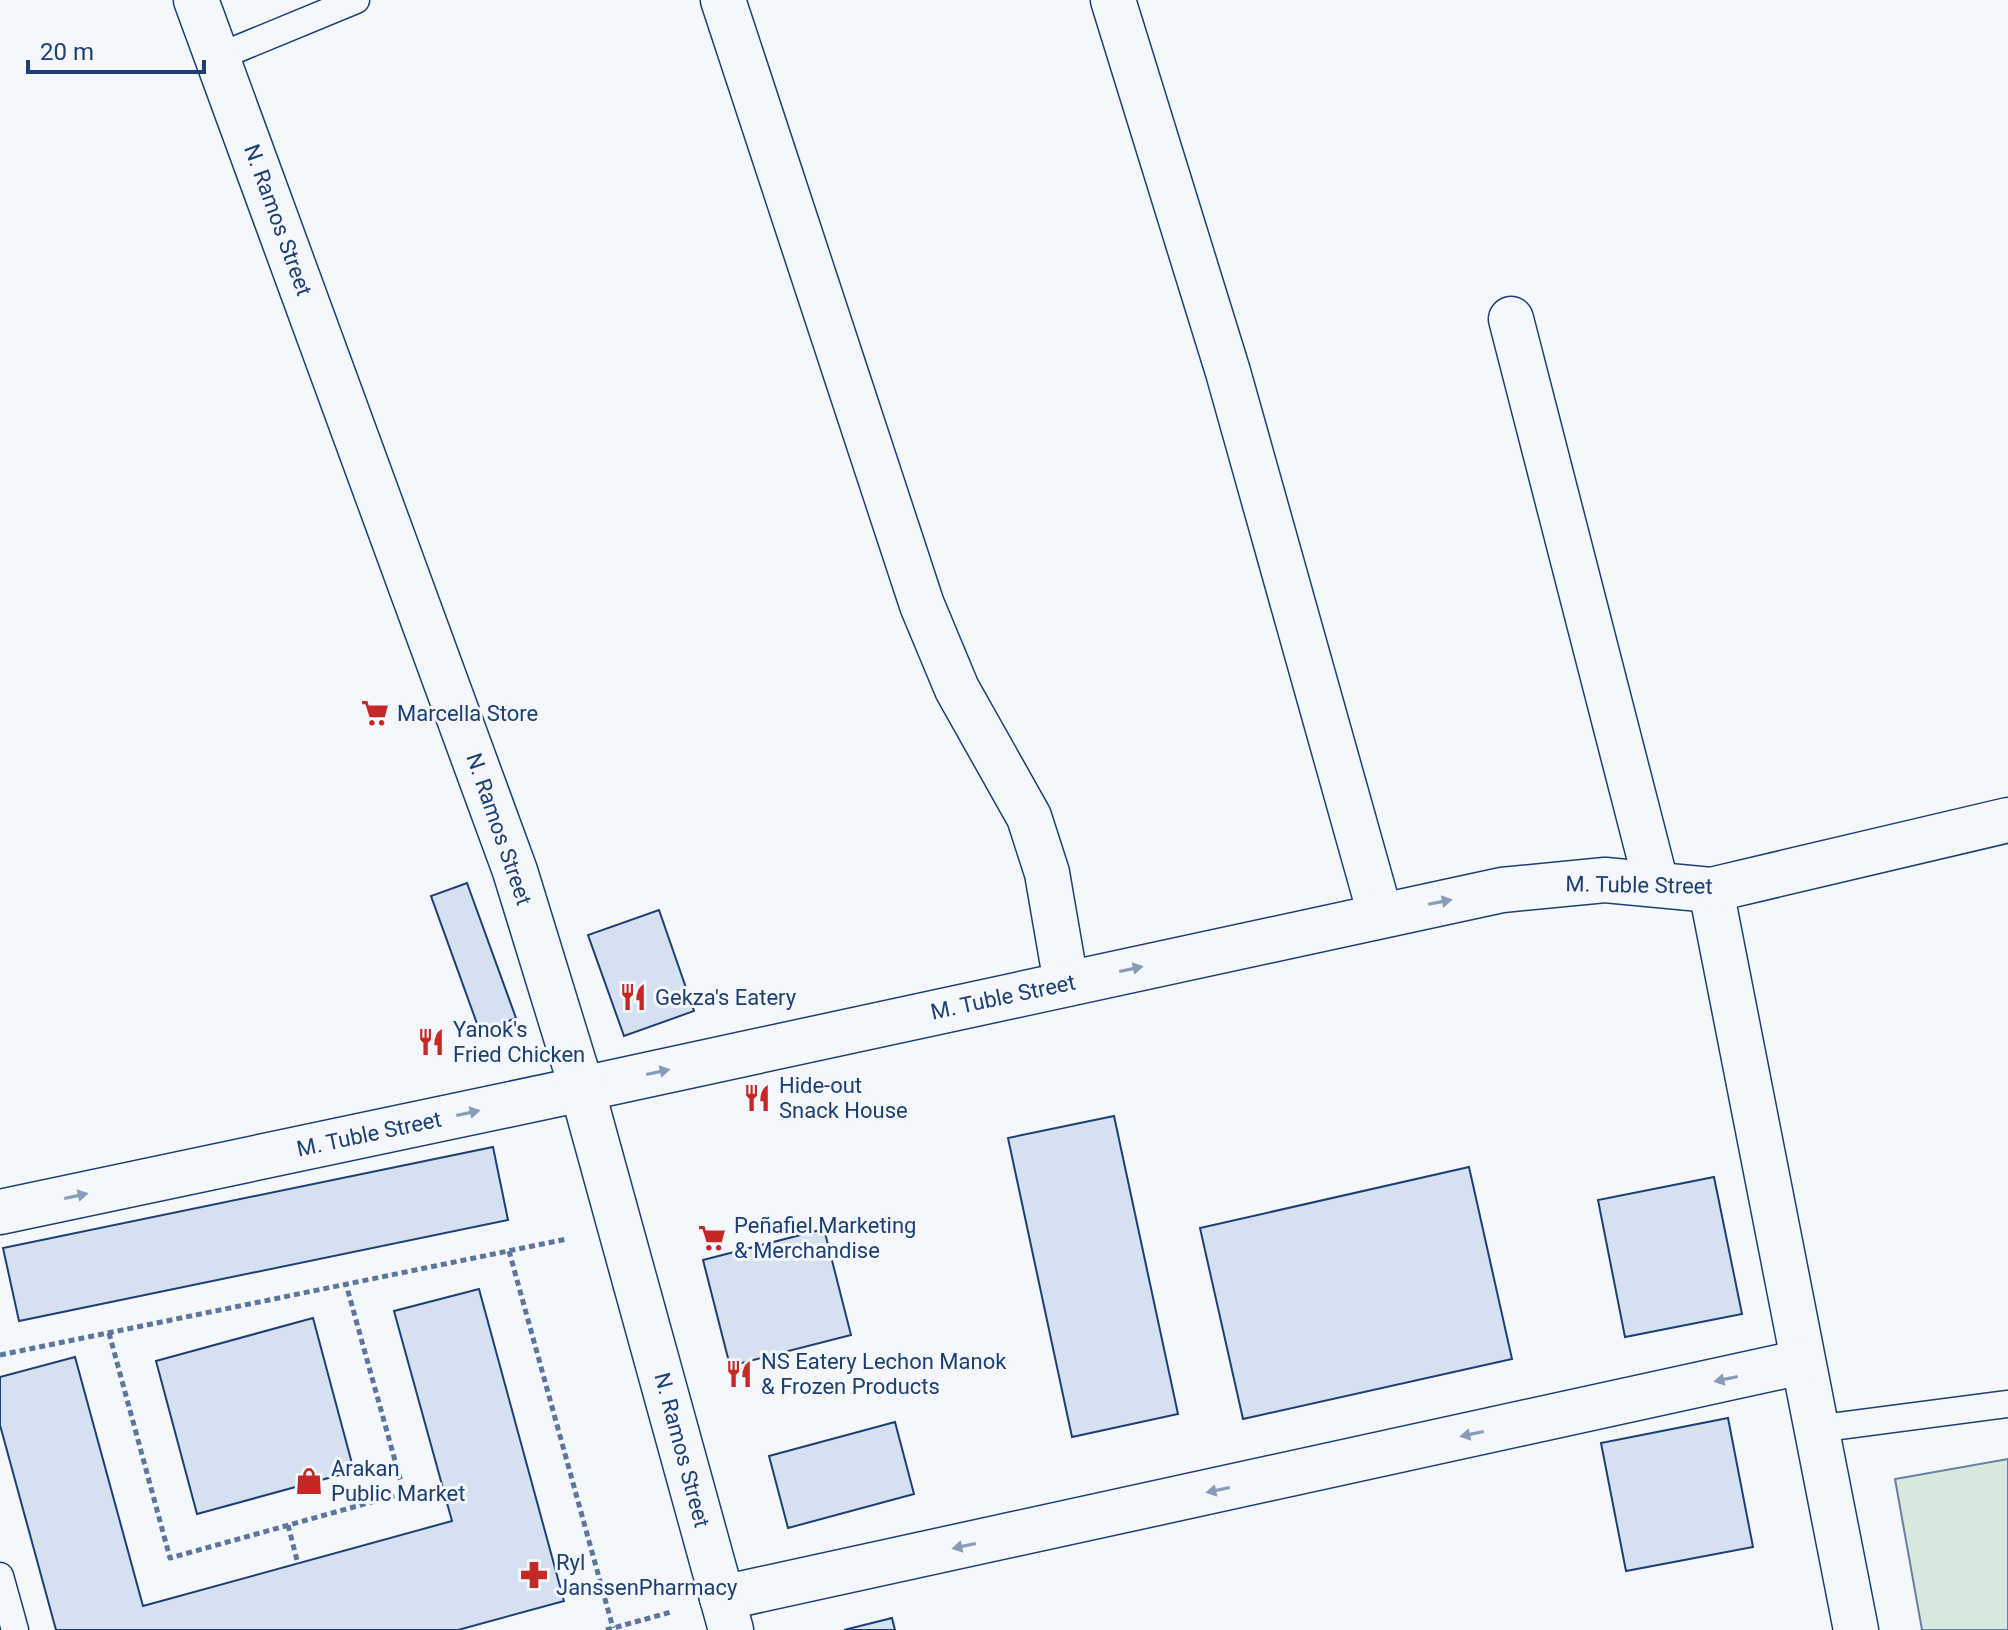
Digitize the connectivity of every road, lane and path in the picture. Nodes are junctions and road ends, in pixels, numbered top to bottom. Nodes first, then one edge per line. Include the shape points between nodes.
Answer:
1 (196, 0) edge
2 (356, 0) edge
3 (723, 0) edge
4 (1113, 0) edge
5 (218, 57) junction
6 (1511, 319) dead end
7 (2008, 820) edge
8 (1656, 883) junction
9 (1711, 890) junction
10 (1380, 914) junction
11 (1066, 983) junction
12 (582, 1089) junction
13 (0, 1212) edge
14 (620, 1228) junction
15 (509, 1251) junction
16 (346, 1284) junction
17 (109, 1333) junction
18 (0, 1355) edge
19 (1802, 1362) junction
20 (2008, 1404) edge
21 (1816, 1429) junction
22 (288, 1525) junction
23 (298, 1564) dead end
24 (0, 1576) edge
25 (726, 1614) edge
26 (610, 1629) edge
27 (15, 1630) edge
28 (1856, 1630) edge

1 - 5 street, N. Ramos Street
2 - 5 lane
3 - 11 street via 922,605 957,689 1029,817 1047,873
4 - 10 street via 1232,387
5 - 12 street, N. Ramos Street via 510,857
6 - 8 street
7 - 9 street, M. Tuble Street
8 - 9 street, M. Tuble Street
10 -> 8 street, M. Tuble Street via 1554,884
9 - 19 street
11 -> 10 street, M. Tuble Street
12 -> 11 street, M. Tuble Street
13 -> 12 street, M. Tuble Street
12 - 14 street, N. Ramos Street
14 - 15 path
14 - 25 street, N. Ramos Street
15 - 16 path
15 - 26 path
16 - 17 path
16 - 22 path via 404,1493
17 - 18 path
17 - 22 path via 170,1558
19 - 21 street
19 -> 25 street
20 - 21 lane
21 - 28 street
22 - 23 path
24 - 27 lane
25 - 26 path

